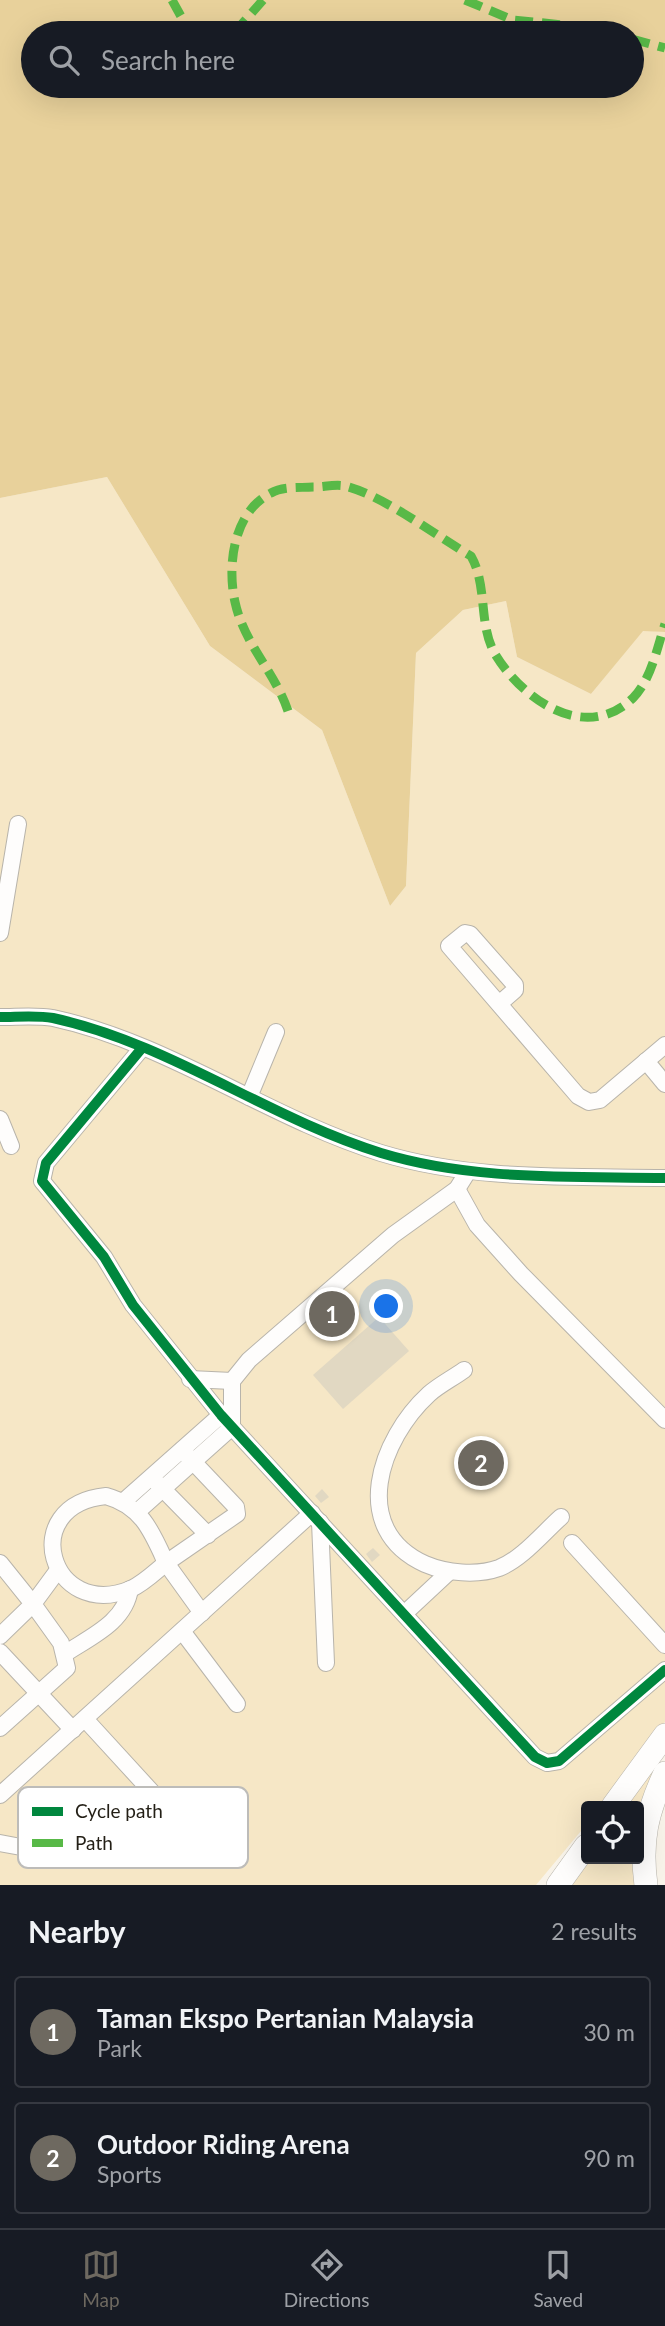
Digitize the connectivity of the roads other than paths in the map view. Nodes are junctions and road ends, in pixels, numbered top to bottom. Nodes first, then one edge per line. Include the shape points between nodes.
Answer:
1 (18, 824) dead end
2 (0, 933) edge
3 (499, 1004) junction
4 (0, 1017) edge
5 (276, 1032) dead end
6 (665, 1045) edge
7 (142, 1048) junction
8 (646, 1060) junction
9 (665, 1084) edge
10 (249, 1097) junction
11 (0, 1119) edge
12 (11, 1146) dead end
13 (467, 1173) junction
14 (665, 1178) edge
15 (457, 1189) junction
16 (464, 1370) dead end
17 (190, 1378) junction
18 (232, 1381) junction
19 (665, 1420) edge
20 (227, 1421) junction
21 (187, 1456) junction
22 (157, 1483) junction
23 (124, 1501) junction
24 (138, 1511) junction
25 (561, 1517) dead end
26 (316, 1518) junction
27 (208, 1535) junction
28 (572, 1543) dead end
29 (0, 1563) edge
30 (166, 1563) junction
31 (58, 1570) junction
32 (449, 1572) junction
33 (130, 1590) junction
34 (33, 1604) junction
35 (202, 1613) junction
36 (405, 1613) junction
37 (182, 1631) junction
38 (0, 1636) edge
39 (665, 1645) edge
40 (0, 1652) edge
41 (66, 1653) junction
42 (326, 1663) dead end
43 (665, 1670) edge
44 (40, 1694) junction
45 (237, 1704) dead end
46 (79, 1724) junction
47 (0, 1728) edge
48 (665, 1735) edge
49 (665, 1773) edge
50 (145, 1787) edge
51 (0, 1796) edge
52 (617, 1801) edge
53 (0, 1843) edge
54 (18, 1846) edge
55 (581, 1853) edge
56 (558, 1885) edge
57 (646, 1885) edge

1 - 2 street
3 - 3 street via 449,946 468,933 515,985
3 - 8 street via 578,1096 589,1102 600,1100
4 - 7 street via 51,1017
5 - 10 street
6 - 8 street
7 - 10 street
7 - 17 street via 46,1163 42,1181 104,1257 133,1305
8 - 9 street
10 - 13 street via 378,1152
11 - 12 street
13 - 14 street
13 - 15 street
15 - 18 street via 311,1305
15 - 19 street via 477,1225 521,1274
16 - 32 street via 429,1395 411,1416 388,1452 378,1485 377,1503 389,1534 417,1560
17 - 18 street
17 - 20 street
18 - 20 street
20 - 21 street
20 - 26 street
21 - 22 street
21 - 27 street via 236,1507 233,1519
22 - 23 street
22 - 24 street
22 - 27 street
23 - 24 street
23 - 31 street via 89,1498 60,1518 53,1544
24 - 30 street
25 - 32 street via 499,1568
26 - 35 street
26 - 36 street
26 - 42 street
27 - 30 street
28 - 39 street
29 - 34 street
30 - 33 street
30 - 35 street
31 - 33 street via 72,1587 87,1594
31 - 34 street
32 - 36 street
33 - 41 street via 127,1604 113,1622
34 - 38 street
34 - 41 street
35 - 37 street
36 - 43 street via 535,1757 547,1763 559,1761
37 - 45 street
37 - 46 street
40 - 44 street
41 - 44 street via 67,1668
44 - 46 street
44 - 47 street
46 - 50 street
46 - 51 street
48 - 52 highway
49 - 57 highway via 648,1810 642,1859
53 - 54 street
55 - 56 highway

